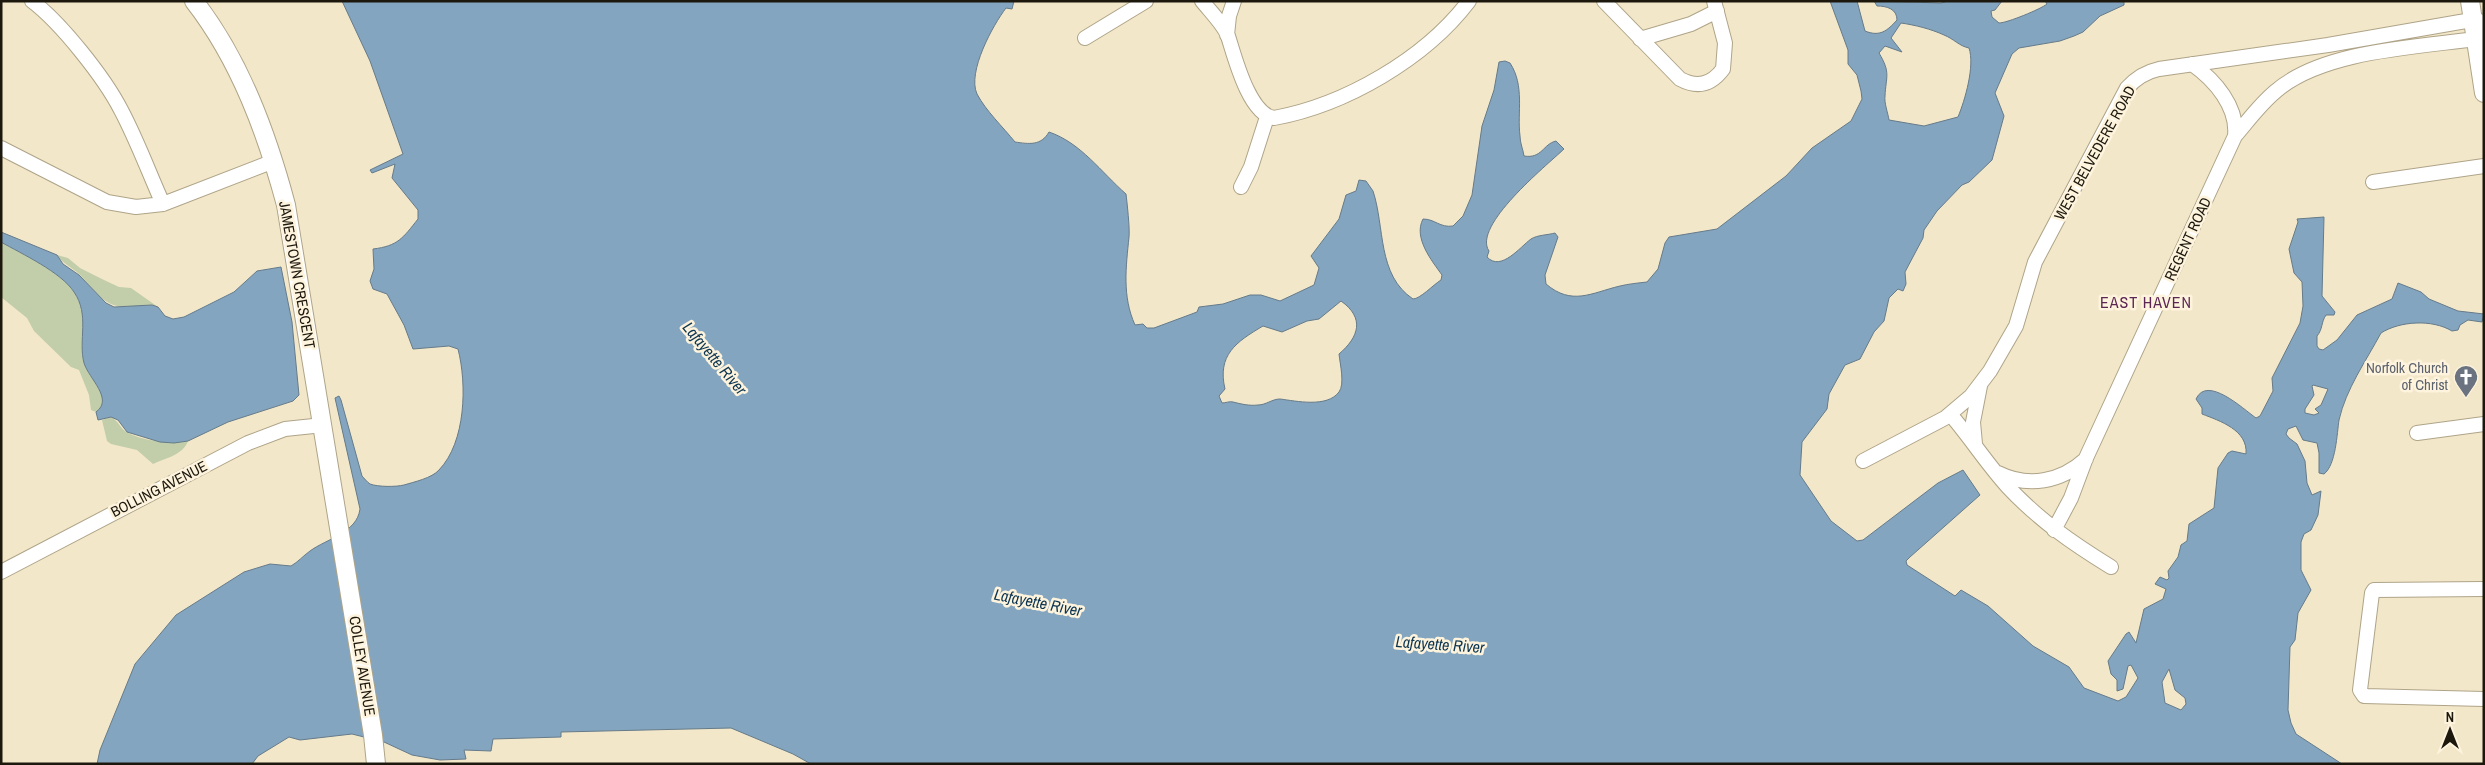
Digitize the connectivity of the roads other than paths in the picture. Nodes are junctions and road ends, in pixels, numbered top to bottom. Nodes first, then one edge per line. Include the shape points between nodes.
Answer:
1 (32, 1) edge
2 (194, 1) edge
3 (1146, 1) edge
4 (1202, 1) edge
5 (1234, 1) edge
6 (1468, 1) edge
7 (1604, 1) edge
8 (2470, 1) edge
9 (1715, 6) edge
10 (2478, 21) edge
11 (1227, 35) junction
12 (2480, 37) edge
13 (1086, 38) dead end
14 (1640, 39) junction
15 (2300, 49) junction
16 (2192, 64) junction
17 (2313, 68) junction
18 (2484, 93) edge
19 (1267, 117) junction
20 (2235, 136) junction
21 (1, 148) edge
22 (274, 162) junction
23 (2484, 166) edge
24 (2373, 182) dead end
25 (1241, 187) dead end
26 (163, 204) junction
27 (1981, 383) junction
28 (1950, 414) junction
29 (2484, 424) edge
30 (323, 425) junction
31 (2417, 434) dead end
32 (1976, 446) junction
33 (2086, 458) junction
34 (1863, 461) dead end
35 (1995, 471) junction
36 (2054, 530) junction
37 (346, 568) joint
38 (2111, 568) dead end
39 (1, 572) edge
40 (2484, 589) edge
41 (2484, 698) edge
42 (376, 764) edge

1 - 26 street via 68,38 121,109
2 - 22 main road, JAMESTOWN CRESCENT via 226,49 250,97
3 - 13 street
4 - 11 street
5 - 11 street
6 - 19 street via 1448,26 1384,75 1323,104 1284,116
7 - 14 street
8 - 10 main road
9 - 14 street via 1691,24
9 - 14 street via 1725,43 1723,69 1704,84 1695,85 1680,79
10 - 12 main road
10 - 15 street, WEST BELVEDERE ROAD
11 - 19 street via 1233,58 1254,102
12 - 17 street via 2366,55
12 - 18 main road
15 - 16 street, WEST BELVEDERE ROAD
15 - 17 street
16 - 20 street via 2210,79 2229,106 2235,117
16 - 27 street, WEST BELVEDERE ROAD via 2150,71 2127,88 2035,262 2016,326
17 - 20 street via 2275,91
19 - 25 street
20 - 33 street, REGENT ROAD
21 - 26 street via 107,202 136,207
22 - 26 street
22 - 30 main road, JAMESTOWN CRESCENT via 286,205
23 - 24 street
27 - 28 street, WEST BELVEDERE ROAD
27 - 32 street, WEST BELVEDERE ROAD via 1973,422
28 - 32 street
28 - 34 street, WEST BELVEDERE ROAD
29 - 31 street
30 - 37 main road, JAMESTOWN CRESCENT
30 - 39 street, BOLLING AVENUE via 285,429 248,443
32 - 35 street
33 - 35 street via 2063,476 2050,480 2020,481
33 - 36 street, REGENT ROAD via 2071,498
35 - 36 street
36 - 38 street
37 - 42 main road, COLLEY AVENUE
40 - 41 street via 2378,588 2372,593 2361,693 2364,696

